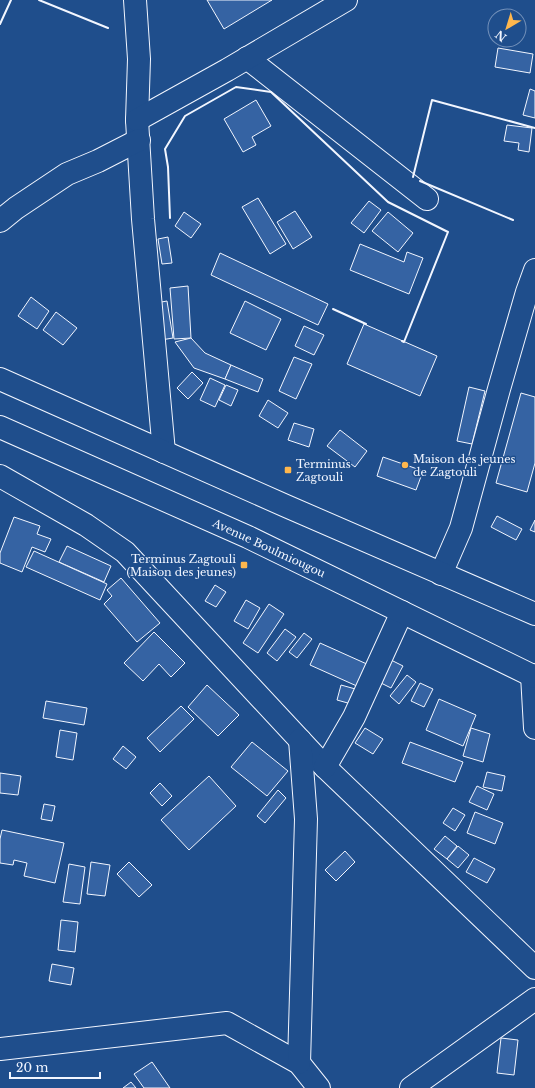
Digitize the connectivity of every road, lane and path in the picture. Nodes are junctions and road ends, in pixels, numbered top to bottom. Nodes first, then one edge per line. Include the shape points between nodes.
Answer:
1 (135, 0) edge
2 (346, 0) edge
3 (247, 58) junction
4 (138, 130) junction
5 (427, 199) dead end
6 (0, 222) edge
7 (534, 275) edge
8 (0, 379) edge
9 (0, 427) edge
10 (164, 452) junction
11 (0, 476) edge
12 (441, 574) junction
13 (402, 612) junction
14 (535, 614) edge
15 (533, 676) edge
16 (535, 728) edge
17 (300, 740) junction
18 (325, 767) junction
19 (535, 968) edge
20 (535, 999) edge
21 (0, 1049) edge
22 (299, 1063) junction
23 (319, 1088) edge
24 (411, 1088) edge

1 - 4 main road via 139,59
2 - 3 main road
3 - 4 main road
3 - 5 main road
4 - 6 main road via 98,161 68,174 16,208
4 - 10 main road via 143,219
7 - 12 main road via 499,389 461,528
8 - 10 main road
9 - 13 main road, Avenue Boulmiougou via 248,537
10 - 12 main road
11 - 17 main road via 86,525 125,552
12 - 14 main road
13 - 15 main road, Avenue Boulmiougou
13 - 18 main road via 354,717
15 - 16 main road
17 - 18 main road
17 - 22 main road via 306,819
18 - 19 main road
20 - 24 main road
21 - 22 main road via 227,1023
22 - 23 main road

